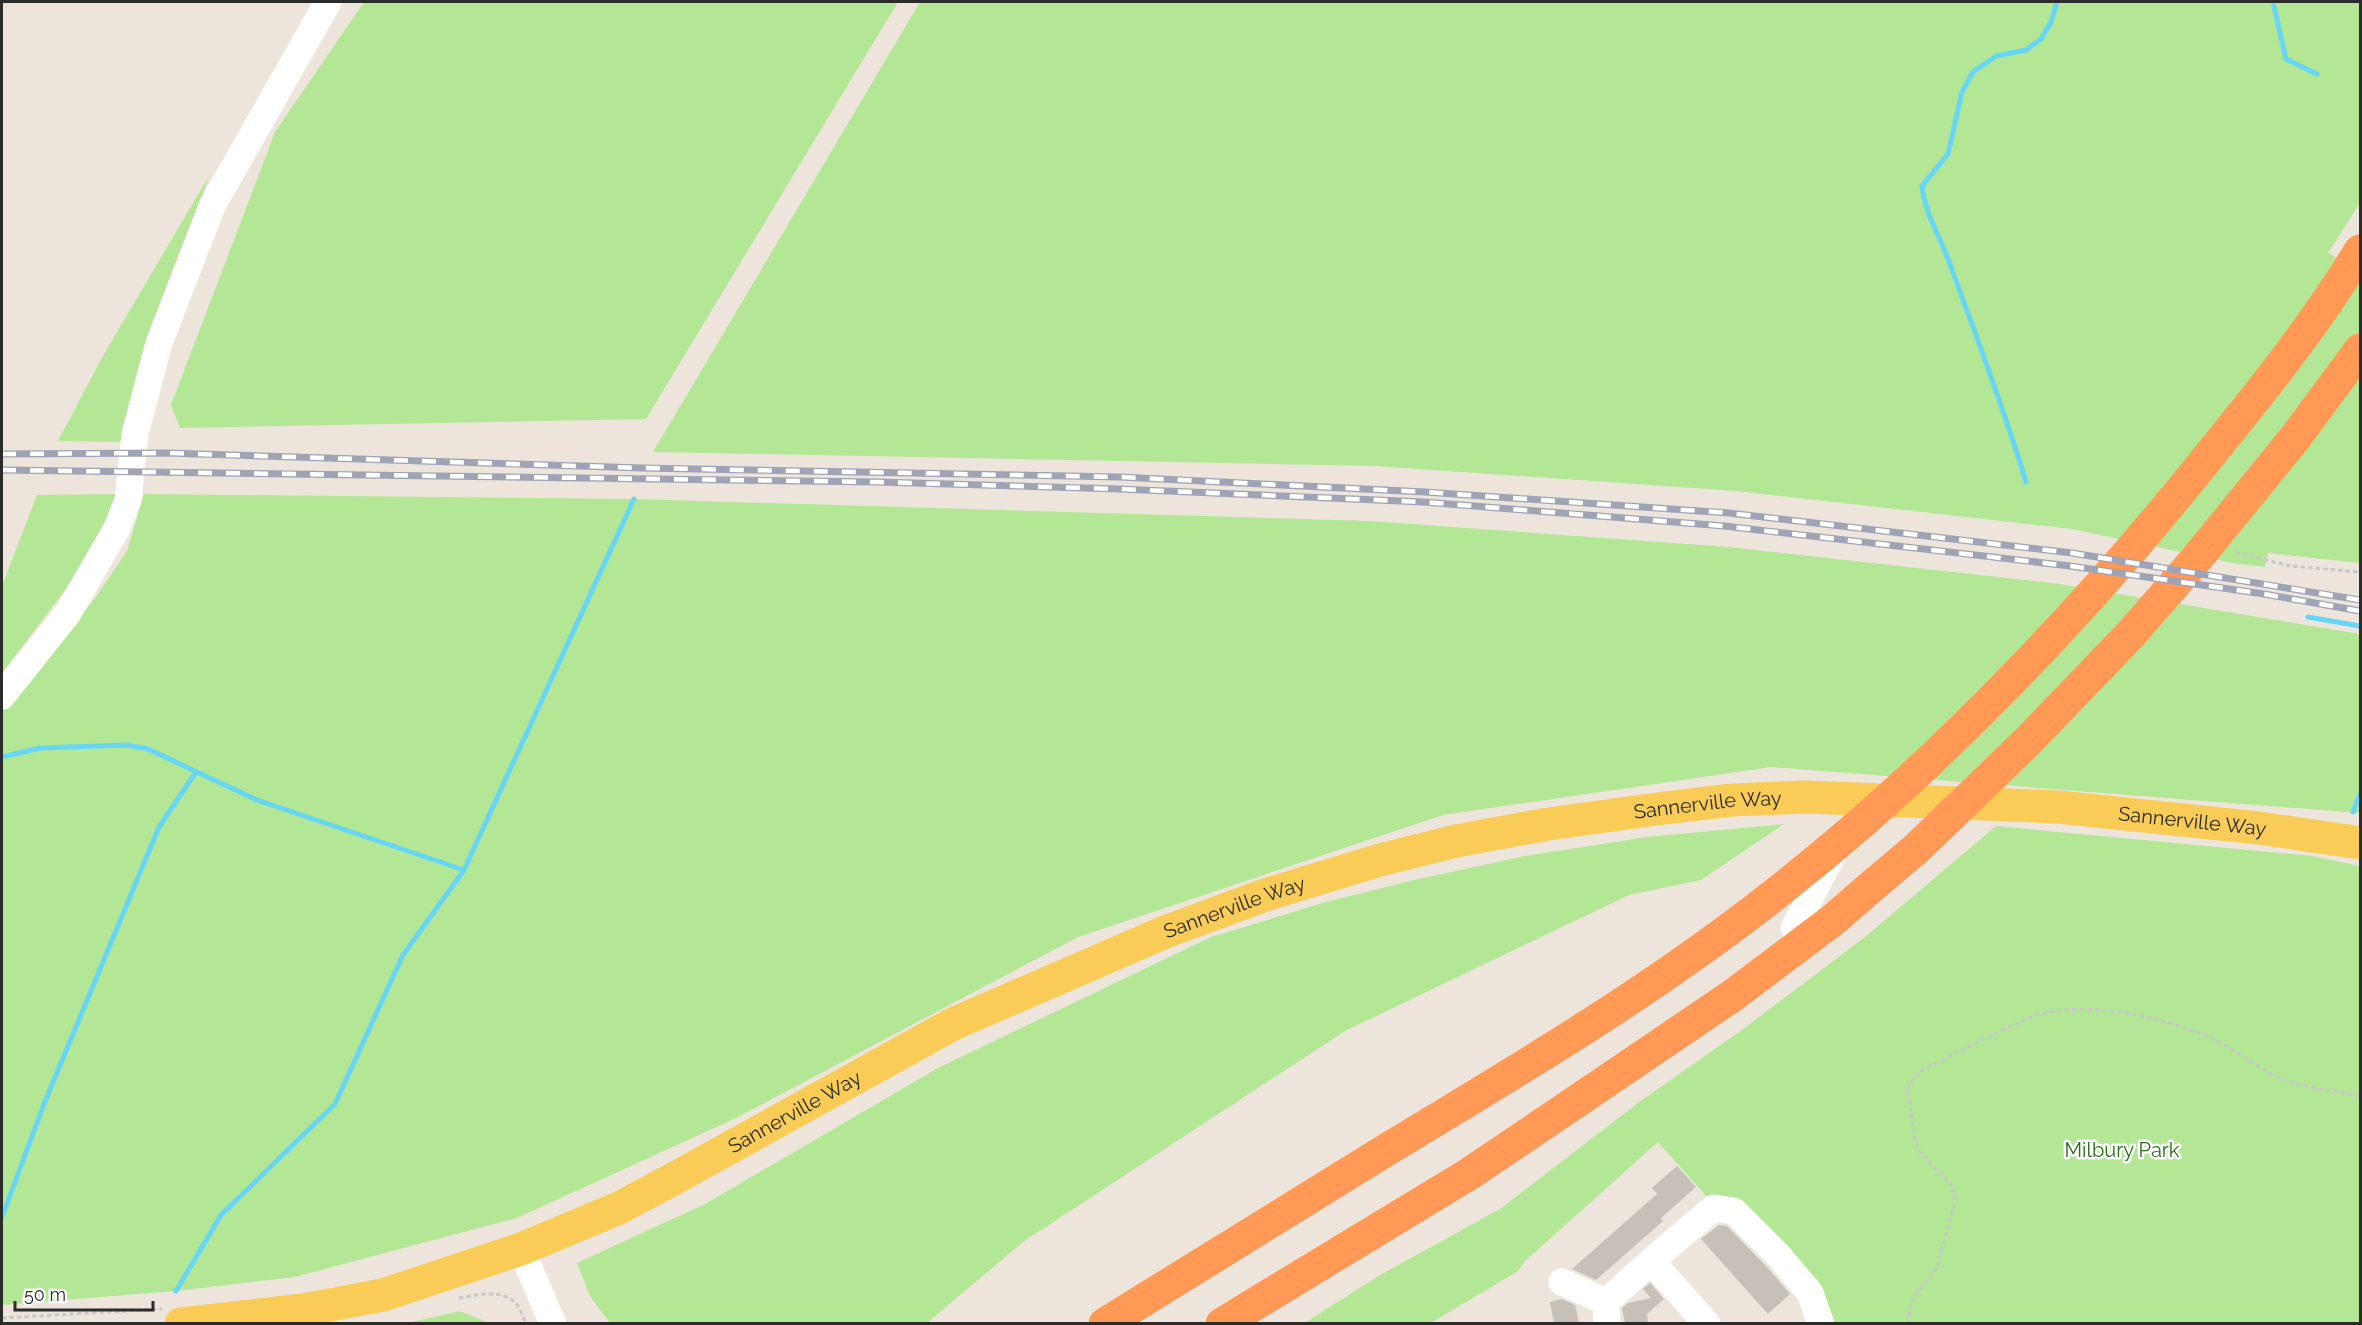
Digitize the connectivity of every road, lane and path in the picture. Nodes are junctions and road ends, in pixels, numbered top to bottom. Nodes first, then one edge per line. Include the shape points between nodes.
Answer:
1 (328, 2) edge
2 (2356, 258) edge
3 (2361, 350) edge
4 (2, 696) edge
5 (1863, 798) junction
6 (2361, 843) edge
7 (1794, 928) dead end
8 (2361, 1096) edge
9 (521, 1249) junction
10 (1652, 1262) junction
11 (1562, 1282) dead end
12 (1606, 1313) edge
13 (181, 1323) edge
14 (553, 1323) edge
15 (1105, 1323) edge
16 (1222, 1323) edge
17 (1707, 1323) edge
18 (1821, 1323) edge
19 (1909, 1323) edge

1 - 4 street via 212,206 159,343 135,434 128,500 117,528 68,613
2 - 15 highway via 2251,405 2162,516 2071,617 1951,740 1846,836 1789,884 1659,979 1471,1100
3 - 16 highway via 2295,438 2131,634 1950,817 1871,887 1781,960 1469,1174
5 - 6 main road, Sannerville Way via 2058,807
5 - 7 street
5 - 9 main road, Sannerville Way via 1732,800 1548,824 1380,860 1265,895 1165,932 953,1024 619,1208
8 - 19 path via 2302,1087 2195,1032 2122,1013 2047,1013 1986,1038 1923,1070 1907,1089 1917,1149 1953,1186 1956,1199 1938,1268 1914,1296
9 - 13 main road, Sannerville Way via 383,1295 303,1310
9 - 14 street
10 - 12 street
10 - 17 street
10 - 18 street via 1714,1208 1734,1210 1810,1293
11 - 12 street

